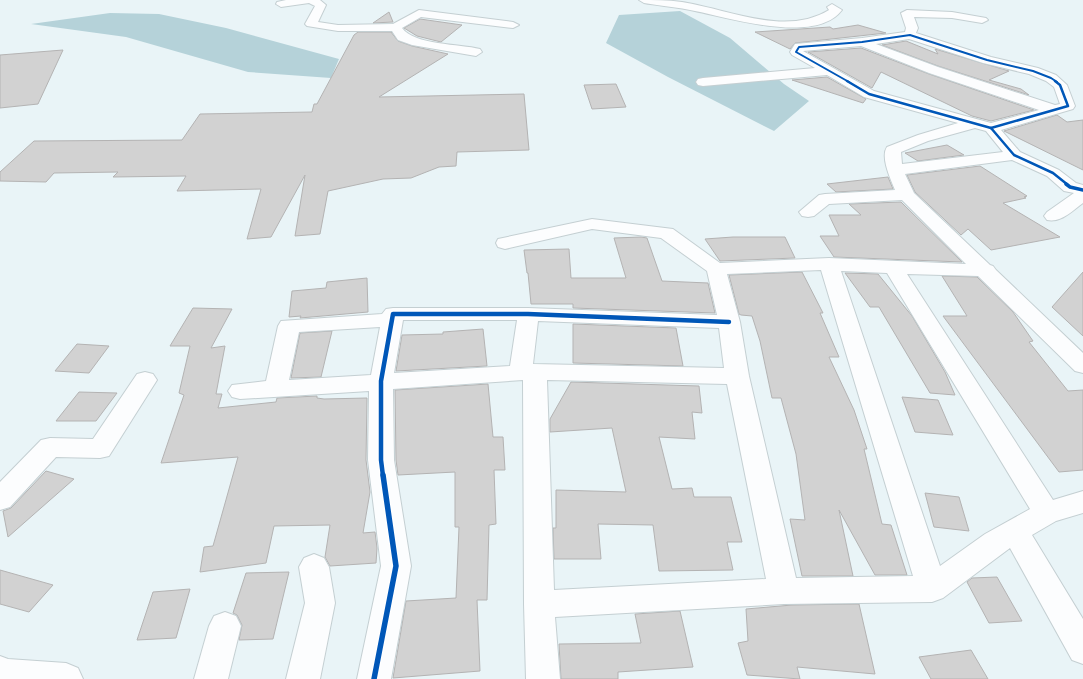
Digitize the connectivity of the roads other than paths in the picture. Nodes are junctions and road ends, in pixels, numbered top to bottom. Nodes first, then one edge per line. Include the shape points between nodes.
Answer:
1 (306, 0) edge
2 (312, 0) edge
3 (644, 0) edge
4 (281, 4) dead end
5 (832, 7) dead end
6 (982, 20) dead end
7 (513, 24) dead end
8 (395, 27) junction
9 (910, 34) junction
10 (862, 42) junction
11 (476, 52) dead end
12 (829, 71) junction
13 (703, 82) dead end
14 (1055, 110) junction
15 (982, 126) junction
16 (1014, 154) junction
17 (895, 170) junction
18 (1083, 190) edge
19 (906, 195) junction
20 (1083, 196) edge
21 (808, 212) dead end
22 (1053, 216) dead end
23 (505, 243) dead end
24 (829, 264) junction
25 (893, 268) junction
26 (716, 270) junction
27 (986, 270) junction
28 (528, 314) junction
29 (392, 320) junction
30 (729, 322) junction
31 (1083, 366) edge
32 (528, 373) junction
33 (737, 376) junction
34 (145, 380) dead end
35 (381, 381) junction
36 (276, 388) junction
37 (240, 391) dead end
38 (0, 499) edge
39 (1083, 502) edge
40 (1047, 513) junction
41 (1015, 531) junction
42 (314, 567) dead end
43 (932, 589) junction
44 (784, 591) junction
45 (539, 604) junction
46 (225, 626) dead end
47 (1083, 649) edge
48 (2, 675) edge
49 (66, 679) edge
50 (211, 679) edge
51 (304, 679) edge
52 (374, 679) edge
53 (543, 679) edge

1 - 4 street
2 - 8 street via 321,5 311,24 338,28
3 - 5 street via 683,5 764,23 820,21 836,10
6 - 9 street via 952,15 907,13 912,28
7 - 8 street via 419,13
8 - 11 street via 402,37 416,42
9 - 10 street
9 - 14 street via 1051,78 1060,85 1068,106
10 - 12 street via 799,47 796,52
10 - 14 street via 952,77
12 - 13 street
12 - 15 street via 869,94
14 - 15 street
15 - 16 street
15 - 17 street via 923,138 893,150
16 - 17 street
16 - 18 street via 1053,173 1070,187
17 - 19 street
19 - 21 street via 824,199
19 - 27 street
20 - 22 street
23 - 26 street via 592,224 666,233
24 - 25 street
24 - 26 street
24 - 43 street
25 - 27 street
25 - 40 street
26 - 30 street
27 - 31 street
28 - 29 street via 393,314
28 - 30 street
28 - 32 street
29 - 35 street
29 - 36 street via 289,326
30 - 33 street
32 - 33 street
32 - 35 street
32 - 45 street
33 - 44 street
34 - 38 street via 100,449 50,447
35 - 36 street
35 - 52 street via 381,460 396,566
36 - 37 street
39 - 40 street
40 - 41 street
41 - 43 street via 995,542
41 - 47 street
42 - 51 street via 320,603
43 - 44 street
44 - 45 street
45 - 53 street
46 - 50 street
48 - 49 street

